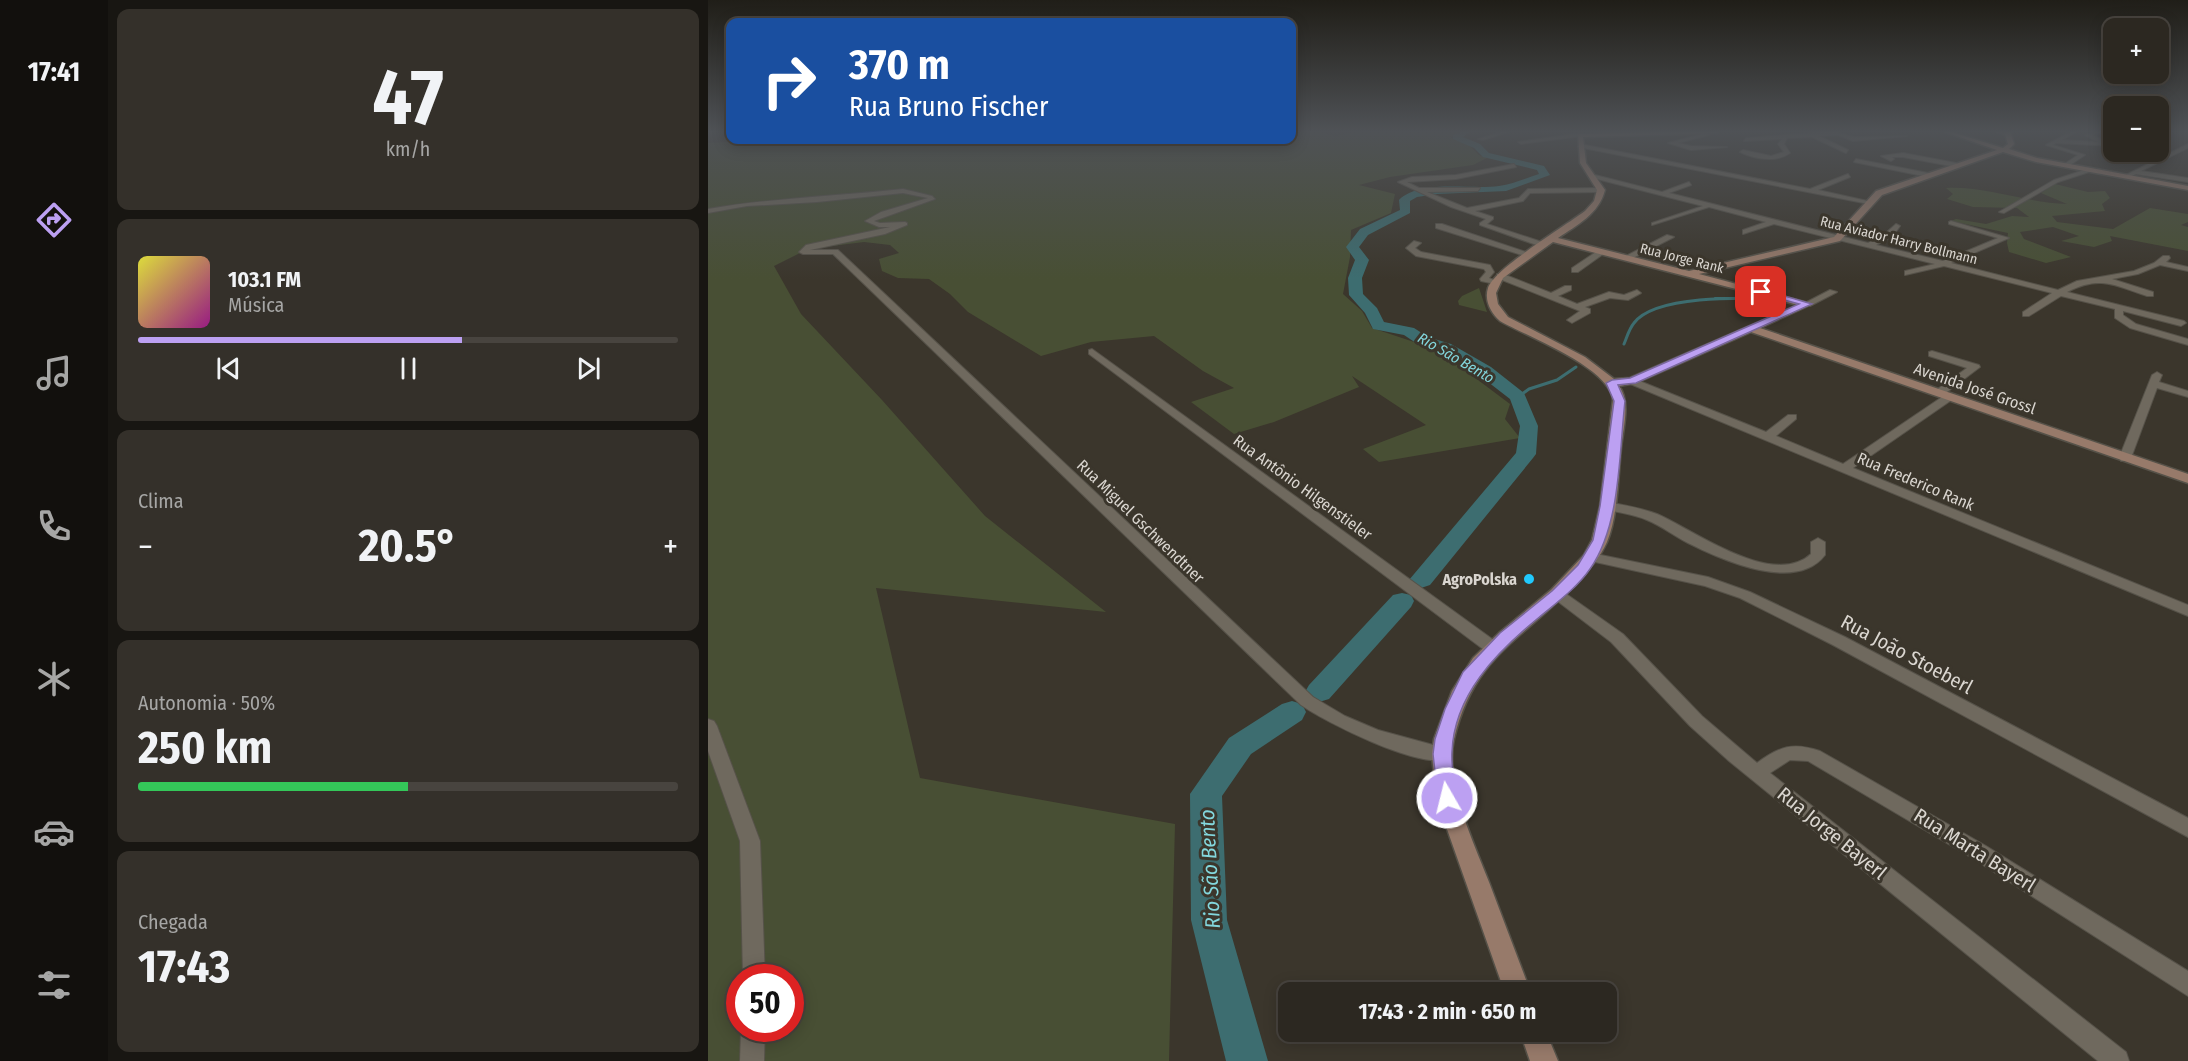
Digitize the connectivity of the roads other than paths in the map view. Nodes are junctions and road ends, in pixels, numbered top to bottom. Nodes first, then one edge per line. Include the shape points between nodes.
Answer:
1 (1417, 181) edge
2 (1596, 181) edge
3 (1756, 181) edge
4 (1837, 181) edge
5 (1912, 181) edge
6 (2058, 181) edge
7 (2146, 181) edge
8 (1598, 183) junction
9 (1689, 184) dead end
10 (2188, 188) edge
11 (1478, 189) dead end
12 (1810, 191) junction
13 (1420, 192) junction
14 (1661, 194) junction
15 (1486, 199) dead end
16 (1869, 202) junction
17 (1708, 206) junction
18 (1482, 207) junction
19 (708, 211) edge
20 (1466, 211) junction
21 (2002, 212) dead end
22 (1772, 222) junction
23 (1951, 223) dead end
24 (1654, 224) dead end
25 (1439, 226) dead end
26 (1896, 226) dead end
27 (1746, 232) dead end
28 (1670, 237) dead end
29 (1837, 238) junction
30 (1546, 242) junction
31 (1417, 243) dead end
32 (1868, 246) junction
33 (1602, 252) junction
34 (1528, 254) junction
35 (1626, 258) junction
36 (1941, 265) junction
37 (2188, 269) edge
38 (1575, 270) dead end
39 (1692, 273) junction
40 (1908, 273) dead end
41 (2104, 279) junction
42 (1496, 281) junction
43 (1568, 288) dead end
44 (1833, 292) dead end
45 (1638, 293) dead end
46 (2060, 294) junction
47 (2150, 294) dead end
48 (1550, 297) junction
49 (1807, 304) junction
50 (1577, 307) junction
51 (2119, 309) junction
52 (2026, 314) dead end
53 (1572, 320) dead end
54 (2181, 323) dead end
55 (1752, 329) junction
56 (2188, 342) edge
57 (1092, 352) dead end
58 (1932, 354) dead end
59 (1632, 381) junction
60 (1612, 383) junction
61 (2188, 394) edge
62 (1944, 395) junction
63 (1792, 417) dead end
64 (1768, 437) junction
65 (2125, 458) junction
66 (1843, 468) junction
67 (2188, 479) edge
68 (1607, 506) junction
69 (1818, 542) dead end
70 (1591, 557) junction
71 (1557, 594) junction
72 (2188, 611) edge
73 (1493, 648) junction
74 (708, 726) edge
75 (1442, 754) junction
76 (1756, 773) junction
77 (2188, 828) edge
78 (754, 964) edge
79 (1514, 982) edge
80 (2188, 984) edge
81 (753, 1042) edge
82 (1537, 1042) edge
83 (753, 1061) edge
84 (1544, 1061) edge
85 (2118, 1061) edge

1 - 13 street via 1401,182
2 - 8 main road
3 - 12 street
4 - 12 street
5 - 16 main road via 1883,191
6 - 21 street
7 - 10 main road
8 - 14 street, Rua Aviador Harry Bollmann via 1612,182
8 - 18 street, Rua Aviador Harry Bollmann via 1528,191 1521,200
8 - 30 main road via 1600,198 1592,210
9 - 14 street
11 - 13 street
12 - 16 street
13 - 20 street
14 - 17 street, Rua Aviador Harry Bollmann
15 - 18 street via 1476,201
16 - 29 main road
17 - 22 street, Rua Aviador Harry Bollmann
17 - 24 street
18 - 20 street
19 - 75 street, Rua Miguel Gschwendtner via 903,191 930,197 922,204 882,212 868,221 879,225 905,224 809,247 803,252 835,252 847,262 1319,710 1403,747
20 - 30 street via 1491,218 1482,224
22 - 27 street
22 - 29 street, Rua Aviador Harry Bollmann
23 - 36 street via 2006,238
25 - 34 street
26 - 32 street via 1890,234
28 - 35 street
29 - 32 street, Rua Aviador Harry Bollmann
29 - 39 main road
30 - 33 main road, Rua Jorge Rank
30 - 34 main road
31 - 42 street via 1410,248 1419,254 1487,267 1490,272 1484,279
32 - 36 street, Rua Aviador Harry Bollmann
33 - 35 main road, Rua Jorge Rank
33 - 38 street
34 - 42 main road
35 - 39 main road, Rua Jorge Rank
36 - 40 street
36 - 46 street, Rua Aviador Harry Bollmann
37 - 41 street via 2163,261
39 - 49 main road, Rua Jorge Rank
41 - 46 street via 2079,283
41 - 47 street
42 - 48 street
42 - 60 main road via 1490,295 1499,316 1596,369
43 - 48 street
44 - 49 street
45 - 50 street via 1625,298 1609,295
46 - 51 street, Rua Aviador Harry Bollmann
46 - 52 street
48 - 50 street
49 - 55 main road
50 - 53 street via 1587,311
51 - 54 street, Rua Aviador Harry Bollmann
51 - 56 street via 2118,316 2128,324
55 - 59 main road
55 - 62 main road, Avenida José Grossl
57 - 73 street, Rua Antônio Hilgenstieler
58 - 62 street via 1975,367
59 - 60 main road
59 - 64 street, Rua Frederico Rank
60 - 68 main road via 1620,401
61 - 65 street via 2156,380
62 - 65 main road, Avenida José Grossl
62 - 66 street
63 - 64 street
64 - 66 street, Rua Frederico Rank
65 - 67 main road, Avenida José Grossl
66 - 72 street, Rua Frederico Rank
68 - 69 street via 1652,517 1708,547 1768,567 1797,569 1812,564 1818,555
68 - 70 main road via 1600,540
70 - 71 main road
70 - 77 street, Rua João Stoeberl via 1708,582 1745,595
71 - 73 main road
71 - 76 street, Rua Jorge Bayerl via 1608,630 1696,721
73 - 75 main road via 1461,691 1448,723
74 - 78 street via 750,841
75 - 79 main road via 1452,814
76 - 80 street, Rua Marta Bayerl via 1791,751 1814,756 1970,847
76 - 85 street, Rua Jorge Bayerl
81 - 83 street
82 - 84 main road

